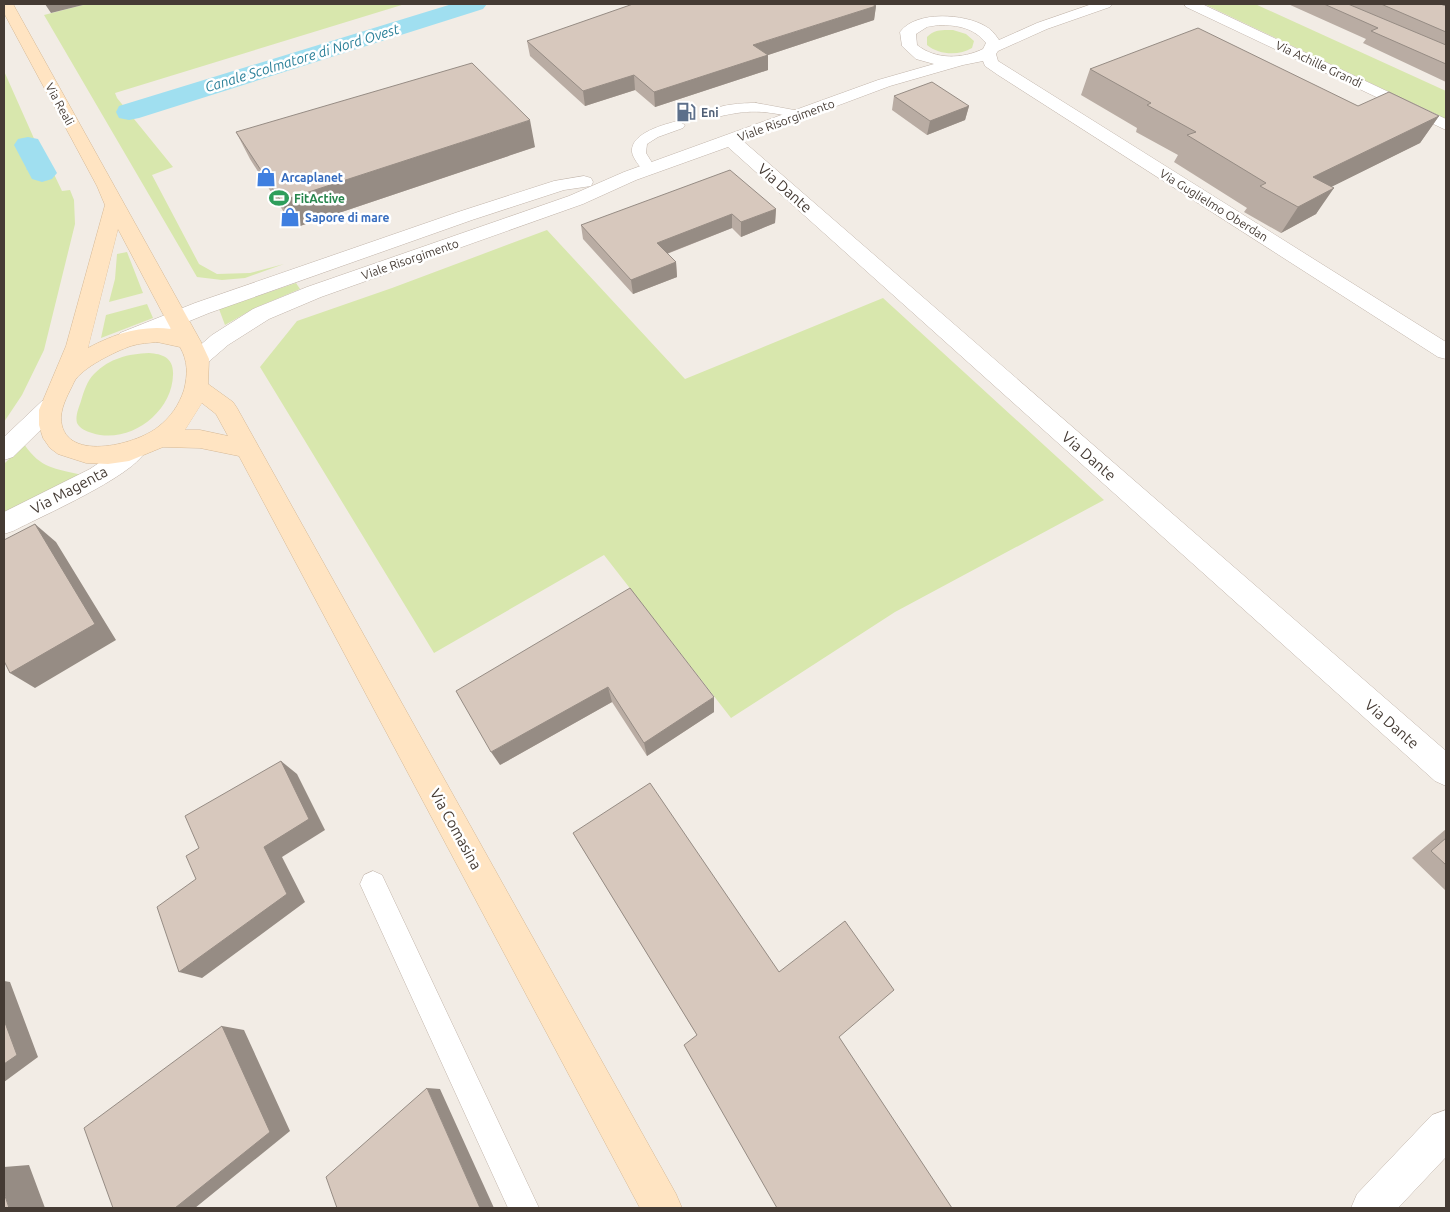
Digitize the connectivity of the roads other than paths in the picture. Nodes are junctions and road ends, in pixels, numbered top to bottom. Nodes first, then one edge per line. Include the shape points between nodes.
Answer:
1 (6, 4) edge
2 (1105, 4) edge
3 (1191, 4) edge
4 (950, 6) dead end
5 (971, 8) dead end
6 (922, 24) junction
7 (974, 26) junction
8 (1042, 26) junction
9 (914, 50) junction
10 (991, 51) junction
11 (957, 62) junction
12 (884, 83) junction
13 (713, 114) dead end
14 (800, 115) junction
15 (678, 125) dead end
16 (1446, 125) edge
17 (731, 140) junction
18 (640, 172) junction
19 (114, 205) junction
20 (173, 310) junction
21 (128, 338) junction
22 (194, 350) junction
23 (1446, 352) edge
24 (67, 373) junction
25 (198, 388) junction
26 (50, 407) junction
27 (161, 438) junction
28 (248, 449) junction
29 (4, 451) edge
30 (133, 452) junction
31 (4, 524) edge
32 (1446, 771) edge
33 (373, 884) dead end
34 (1446, 1129) edge
35 (524, 1208) edge
36 (662, 1208) edge
37 (1371, 1208) edge

1 - 19 main road, Via Reali
2 - 8 street
3 - 16 street, Via Achille Grandi
4 - 6 street via 927,17
5 - 7 street via 966,18
6 - 7 street via 945,21
6 - 9 street via 908,32 906,38
7 - 8 street via 1009,29
7 - 10 street, Via Guglielmo Oberdan via 991,37
8 - 10 street
9 - 11 street via 932,59
9 - 12 street via 908,62
10 - 11 street via 980,58
10 - 23 street, Via Guglielmo Oberdan via 988,58 991,63 1004,72
11 - 12 street, Viale Risorgimento
12 - 14 street, Viale Risorgimento
13 - 14 lane via 736,106 749,106
14 - 17 street, Viale Risorgimento
15 - 18 lane via 655,133 639,145
17 - 18 street, Viale Risorgimento
17 - 32 street, Via Dante
18 - 20 street, Viale Risorgimento via 561,185 202,308
18 - 22 street, Viale Risorgimento via 576,200 314,292 261,314 220,340
19 - 20 main road, Via Reali
19 - 24 main road via 80,342
20 - 21 street, Viale Risorgimento
20 - 22 main road, Via Reali
21 - 22 main road via 148,334 178,336
21 - 24 main road via 94,354
22 - 25 main road via 200,373
24 - 26 main road
25 - 27 main road via 179,422
25 - 28 main road via 225,408
26 - 29 street
26 - 30 main road via 49,422 53,435 62,446 94,455
27 - 28 main road via 200,439
27 - 30 main road
28 - 36 main road, Via Comasina
30 - 31 street, Via Magenta via 99,476
33 - 35 lane
34 - 37 street

